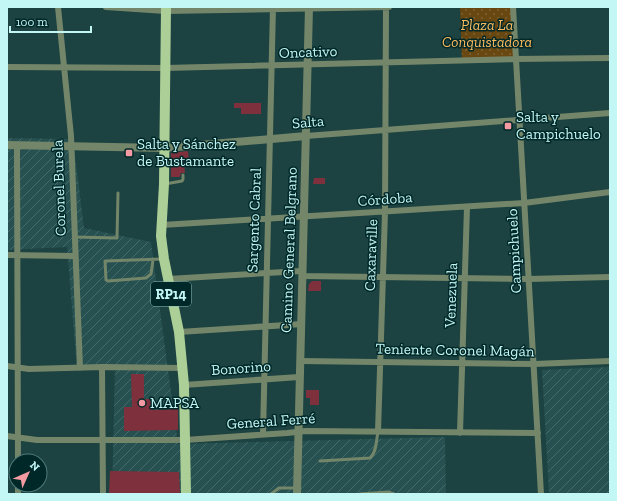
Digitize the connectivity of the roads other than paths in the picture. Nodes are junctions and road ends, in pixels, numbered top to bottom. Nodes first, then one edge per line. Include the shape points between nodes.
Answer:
1 (58, 7) edge
2 (106, 7) edge
3 (387, 7) edge
4 (513, 7) edge
5 (273, 8) edge
6 (309, 8) edge
7 (166, 9) edge
8 (610, 58) edge
9 (515, 59) junction
10 (385, 62) junction
11 (308, 65) junction
12 (271, 66) junction
13 (7, 67) edge
14 (64, 68) junction
15 (165, 68) junction
16 (610, 113) edge
17 (519, 120) junction
18 (384, 130) junction
19 (306, 136) junction
20 (269, 140) junction
21 (7, 145) edge
22 (17, 145) junction
23 (71, 147) junction
24 (164, 148) junction
25 (183, 175) dead end
26 (164, 184) junction
27 (610, 192) edge
28 (118, 193) dead end
29 (524, 203) junction
30 (467, 206) junction
31 (385, 212) junction
32 (304, 217) junction
33 (268, 219) junction
34 (162, 225) junction
35 (74, 237) junction
36 (7, 255) edge
37 (18, 256) junction
38 (75, 256) junction
39 (159, 259) junction
40 (266, 273) junction
41 (302, 273) junction
42 (610, 276) edge
43 (383, 278) junction
44 (465, 278) junction
45 (168, 279) junction
46 (528, 279) junction
47 (302, 324) junction
48 (266, 326) junction
49 (179, 332) junction
50 (300, 361) junction
51 (610, 361) edge
52 (381, 362) junction
53 (462, 363) junction
54 (534, 364) junction
55 (7, 366) edge
56 (102, 367) junction
57 (19, 368) junction
58 (80, 368) junction
59 (183, 368) junction
60 (299, 377) junction
61 (264, 380) junction
62 (184, 385) junction
63 (299, 432) junction
64 (378, 432) junction
65 (460, 433) junction
66 (538, 433) junction
67 (263, 434) junction
68 (7, 436) edge
69 (18, 438) junction
70 (103, 440) junction
71 (186, 440) junction
72 (18, 453) edge
73 (320, 461) dead end
74 (298, 491) edge
75 (103, 494) edge
76 (186, 494) edge
77 (271, 494) edge
78 (360, 494) edge
79 (394, 494) edge
80 (541, 494) edge

1 - 14 street, Coronel Burela
2 - 7 street
3 - 6 street
3 - 10 street, Caxaraville
4 - 9 street, Campichuelo
5 - 6 street
5 - 7 street
5 - 12 street, Sargento Cabral
6 - 11 street, Camino General Belgrano
7 - 15 main road, RP14
8 - 9 street, Oncativo
9 - 10 street, Oncativo
9 - 17 street, Campichuelo
10 - 11 street, Oncativo
10 - 18 street, Caxaraville
11 - 12 street, Oncativo
11 - 19 street, Camino General Belgrano
12 - 15 street, Oncativo
12 - 20 street, Sargento Cabral
13 - 14 street, Oncativo
14 - 15 street, Oncativo
14 - 23 street, Coronel Burela
15 - 24 main road, RP14
16 - 17 street, Salta
17 - 18 street, Salta
17 - 29 street, Campichuelo
18 - 19 street, Salta
18 - 31 street, Caxaraville
19 - 20 street, Salta
19 - 32 street, Camino General Belgrano
20 - 24 street, Salta via 180,149
20 - 33 street, Sargento Cabral
21 - 22 street, Salta
22 - 23 street, Salta
22 - 37 street
23 - 24 street, Salta
23 - 35 street, Coronel Burela
24 - 26 main road, RP14
25 - 26 lane via 182,181
26 - 34 main road, RP14
27 - 29 street, Córdoba
28 - 35 lane via 117,238
29 - 30 street, Córdoba
29 - 46 street, Campichuelo
30 - 31 street, Córdoba
30 - 44 street, Venezuela
31 - 32 street, Córdoba
31 - 43 street, Caxaraville
32 - 33 street, Córdoba
32 - 41 street, Camino General Belgrano
33 - 34 street, Córdoba
33 - 40 street, Sargento Cabral
34 - 39 main road, RP14
35 - 38 street, Coronel Burela
36 - 37 street
37 - 38 street
37 - 57 street
38 - 58 street, Coronel Burela
39 - 39 lane via 105,261 106,280 146,278
39 - 45 main road, RP14
40 - 41 street
40 - 45 street
40 - 48 street, Sargento Cabral
41 - 43 street
41 - 47 street, Camino General Belgrano
42 - 46 street
43 - 44 street
43 - 52 street, Caxaraville
44 - 46 street
44 - 53 street, Venezuela
45 - 49 main road, RP14
46 - 54 street, Campichuelo
47 - 48 street
47 - 50 street, Camino General Belgrano
48 - 49 street
48 - 61 street, Sargento Cabral
49 - 59 main road, RP14
50 - 52 street, Teniente Coronel Magán
50 - 60 street, Camino General Belgrano
51 - 54 street, Teniente Coronel Magán
52 - 53 street, Teniente Coronel Magán
52 - 64 street, Caxaraville
53 - 54 street, Teniente Coronel Magán
53 - 65 street, Venezuela
54 - 66 street, Campichuelo
55 - 57 street
56 - 58 street
56 - 59 street
56 - 70 street
57 - 58 street
57 - 69 street
59 - 62 main road, RP14
60 - 61 street, Bonorino
60 - 63 street, Camino General Belgrano
61 - 62 street, Bonorino
61 - 67 street, Sargento Cabral
62 - 71 main road, RP14
63 - 64 street, General Ferré
63 - 67 street, General Ferré
63 - 74 street, Camino General Belgrano
64 - 65 street, General Ferré
64 - 73 lane via 373,456 370,458
65 - 66 street, General Ferré
66 - 80 street, Campichuelo
67 - 71 street, General Ferré
68 - 69 street, General Ferré
69 - 70 street, General Ferré
69 - 72 street
70 - 71 street, General Ferré
70 - 75 street
71 - 76 main road, RP14
74 - 77 lane via 279,488
78 - 79 lane

